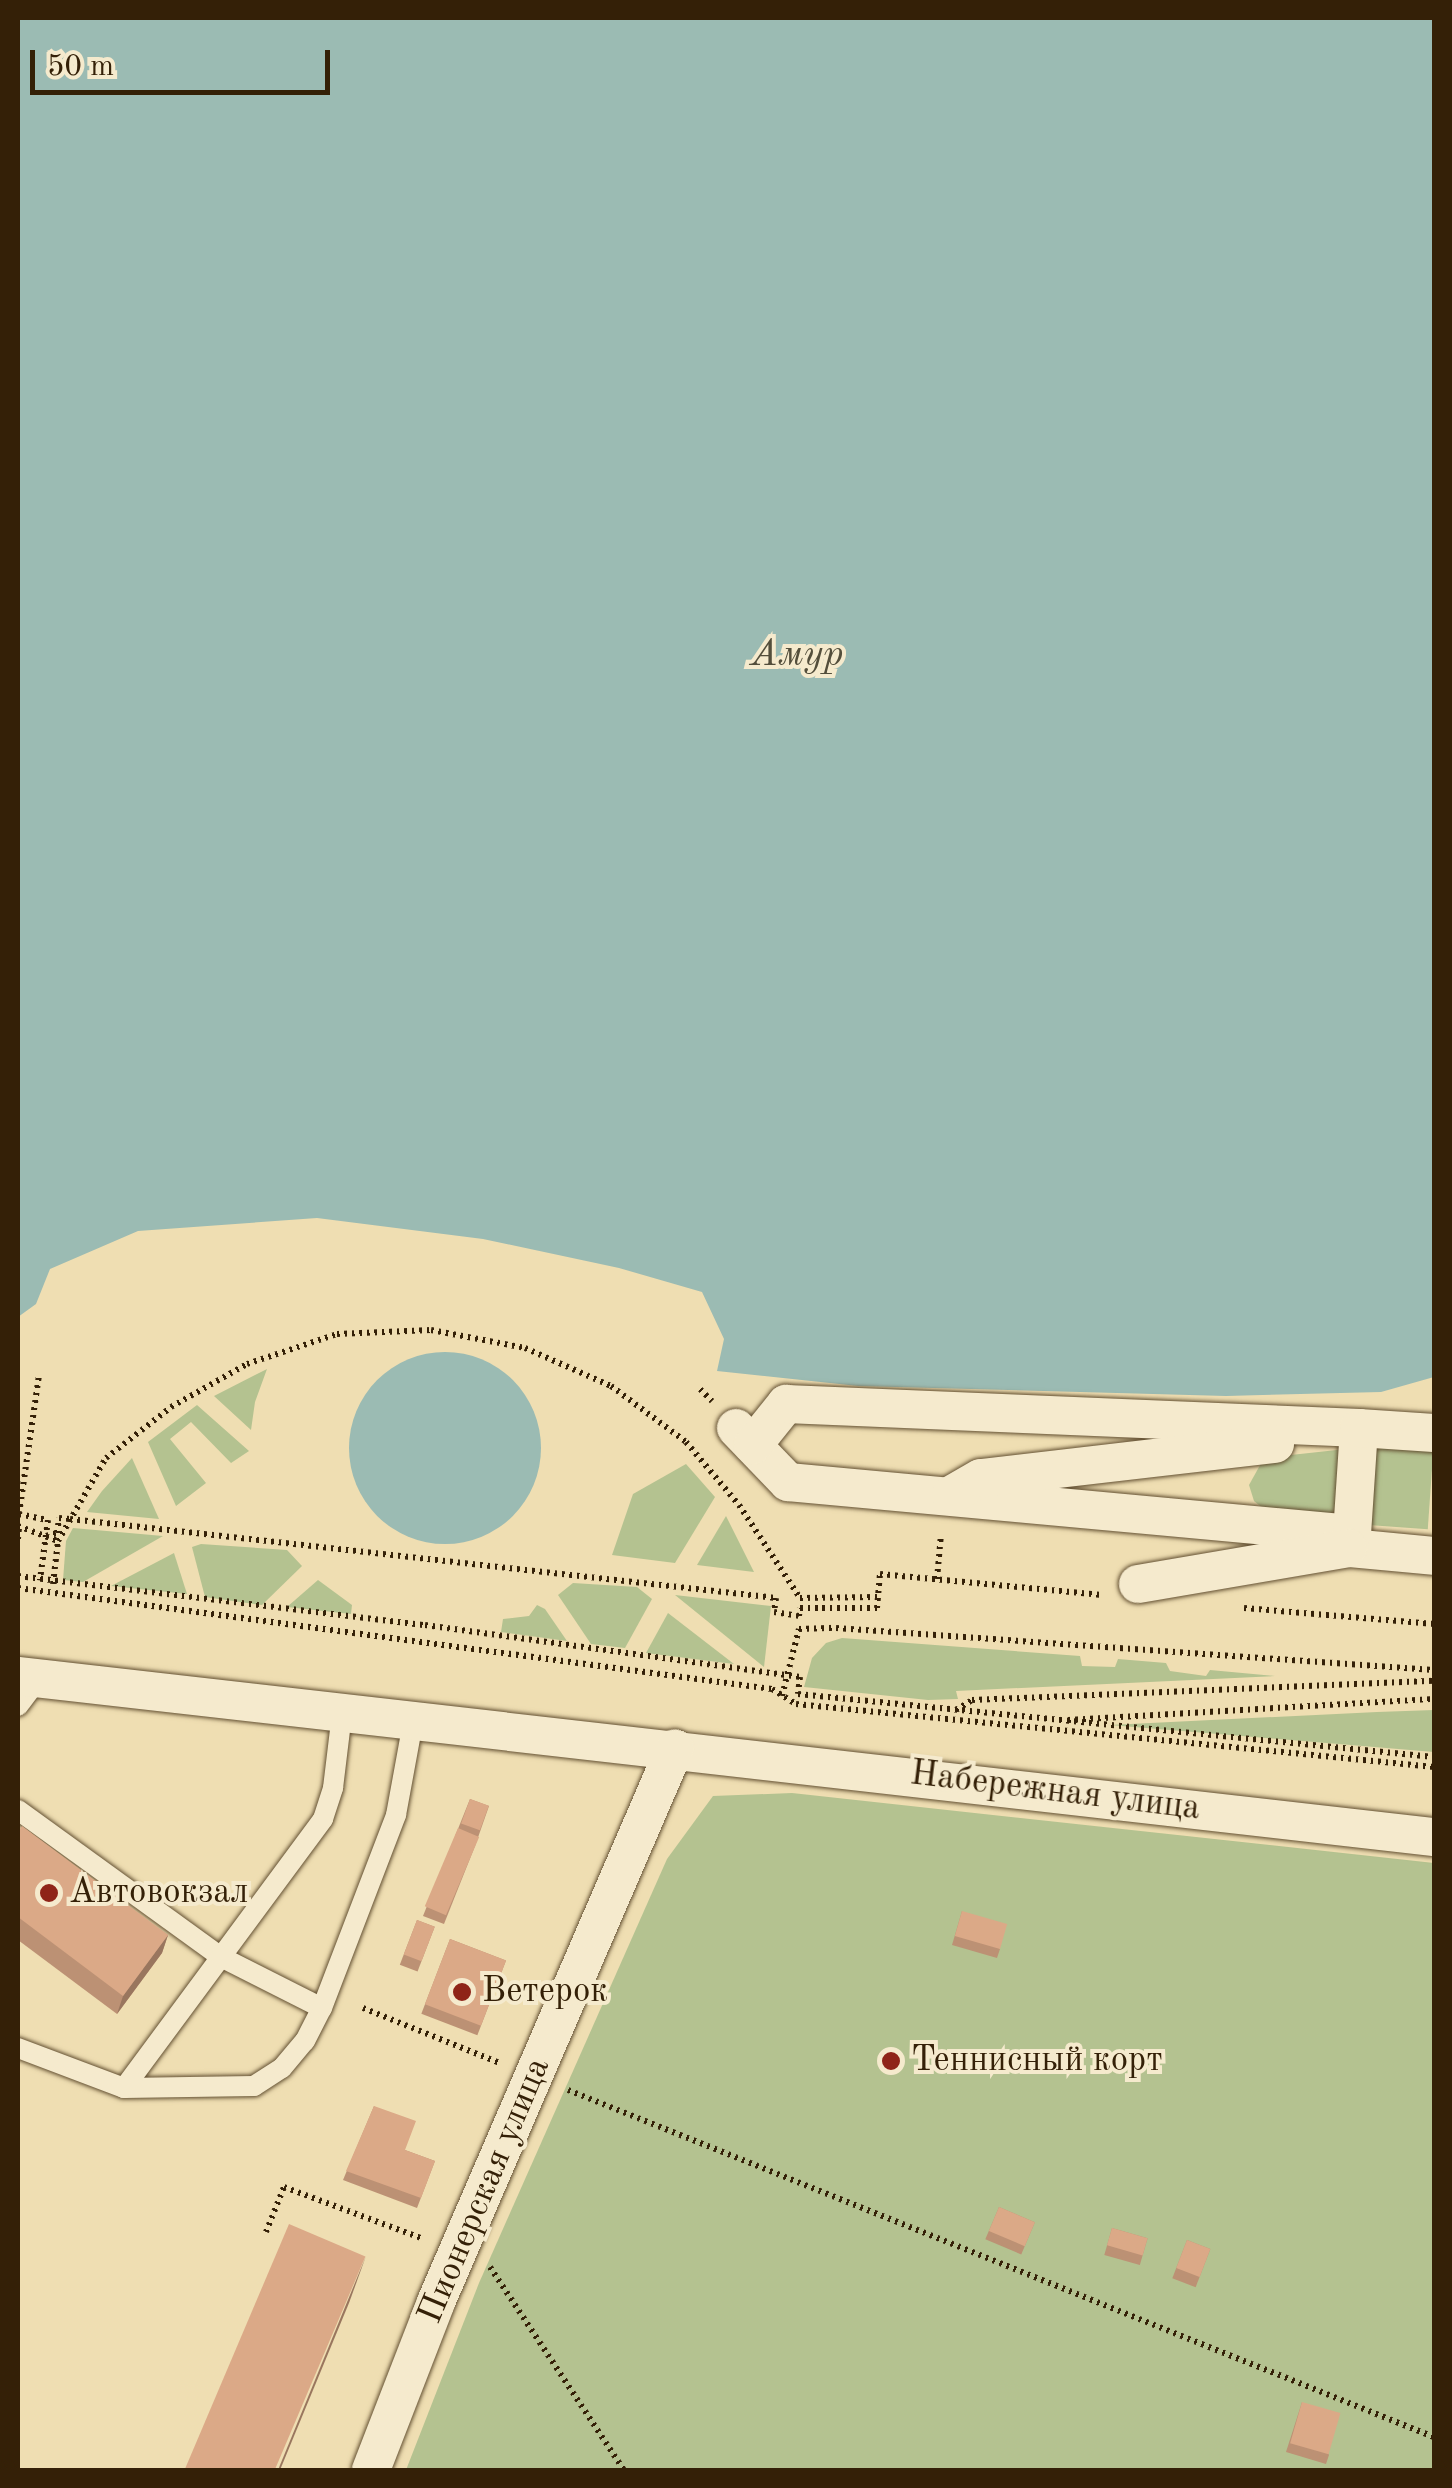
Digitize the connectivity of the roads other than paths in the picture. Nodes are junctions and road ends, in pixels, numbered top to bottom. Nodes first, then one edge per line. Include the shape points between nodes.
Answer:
1 (1434, 1404) edge
2 (1369, 1431) junction
3 (1434, 1433) edge
4 (945, 1498) junction
5 (1351, 1541) junction
6 (1434, 1556) edge
7 (1128, 1590) road end
8 (24, 1687) edge
9 (342, 1714) junction
10 (413, 1722) junction
11 (675, 1748) junction
12 (18, 1810) edge
13 (1434, 1837) edge
14 (222, 1957) junction
15 (322, 2008) junction
16 (18, 2048) edge
17 (124, 2088) junction
18 (371, 2470) edge

1 - 2 street
2 - 3 street
2 - 4 street via 981,1478
2 - 4 street via 786,1404 744,1436 788,1482
2 - 5 street
4 - 5 street
5 - 6 street
5 - 7 street
8 - 9 street, Набережная улица
9 - 10 street, Набережная улица
9 - 14 lane via 323,1819
10 - 11 street, Набережная улица
10 - 15 lane via 396,1815
11 - 13 street, Набережная улица
11 - 18 street, Пионерская улица via 436,2302
12 - 14 lane
14 - 15 lane
14 - 17 lane
15 - 17 lane via 305,2042 254,2086
16 - 17 lane

